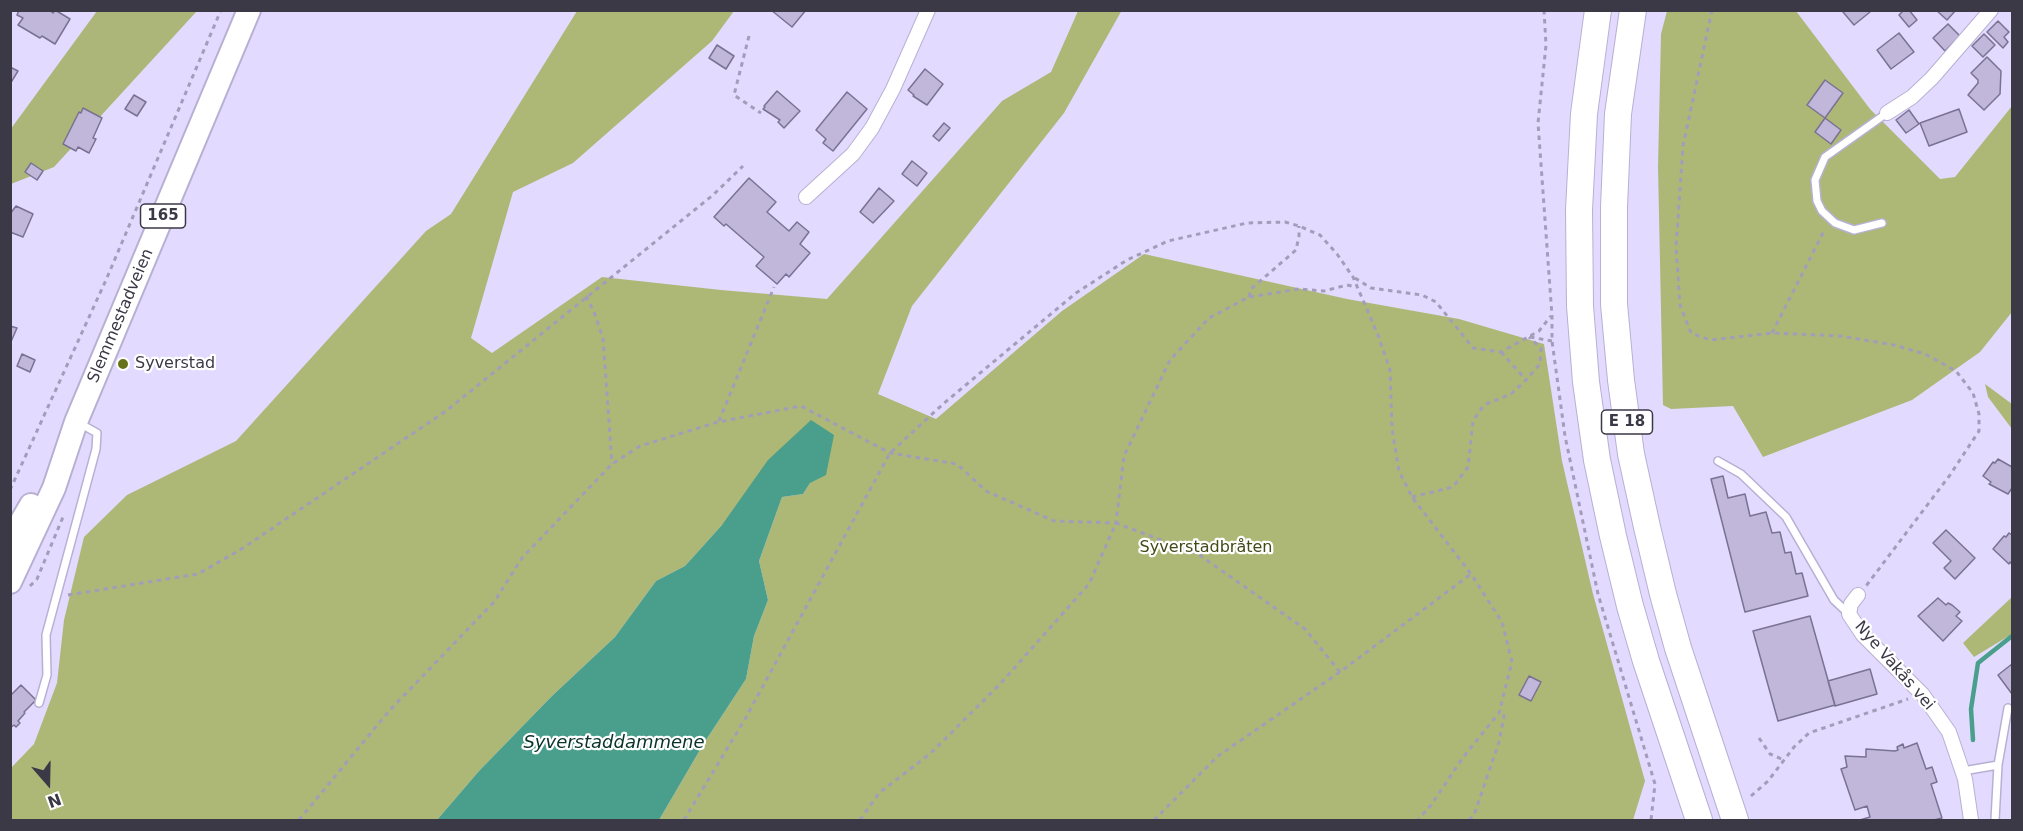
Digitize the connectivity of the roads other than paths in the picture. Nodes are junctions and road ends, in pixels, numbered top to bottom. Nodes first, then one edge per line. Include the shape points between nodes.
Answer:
1 (249, 10) edge
2 (928, 10) edge
3 (1598, 10) edge
4 (1633, 10) edge
5 (1991, 10) edge
6 (1887, 113) joint
7 (806, 197) dead end
8 (1882, 223) dead end
9 (76, 422) junction
10 (1718, 461) dead end
11 (10, 541) edge
12 (10, 582) edge
13 (1858, 595) road end
14 (1849, 614) junction
15 (39, 704) dead end
16 (2008, 708) dead end
17 (1998, 765) junction
18 (1963, 771) junction
19 (1699, 820) edge
20 (1735, 820) edge
21 (1971, 820) edge
22 (1995, 820) edge

1 - 9 main road, Slemmestadveien / 165
2 - 7 street via 872,128 853,154
3 - 19 highway, E 18 via 1584,114 1579,210 1586,382 1597,460 1624,583
4 - 20 highway, E 18 via 1618,114 1614,207 1614,304 1621,380 1631,454 1663,594
5 - 6 street via 1932,78
6 - 8 lane via 1825,157 1816,173 1815,187 1822,211 1842,227 1854,230
9 - 11 main road, Slemmestadveien / 165
9 - 12 main road, Slemmestadveien / 165 via 54,488
9 - 15 lane via 94,430 98,438 46,634 47,675
10 - 14 lane, Nye Vakås vei via 1740,474 1786,517 1834,600
13 - 14 street, Nye Vakås vei
14 - 18 street, Nye Vakås vei via 1863,635 1923,695 1949,732
16 - 17 lane
17 - 18 lane
17 - 22 lane
18 - 21 street, Nye Vakås vei

